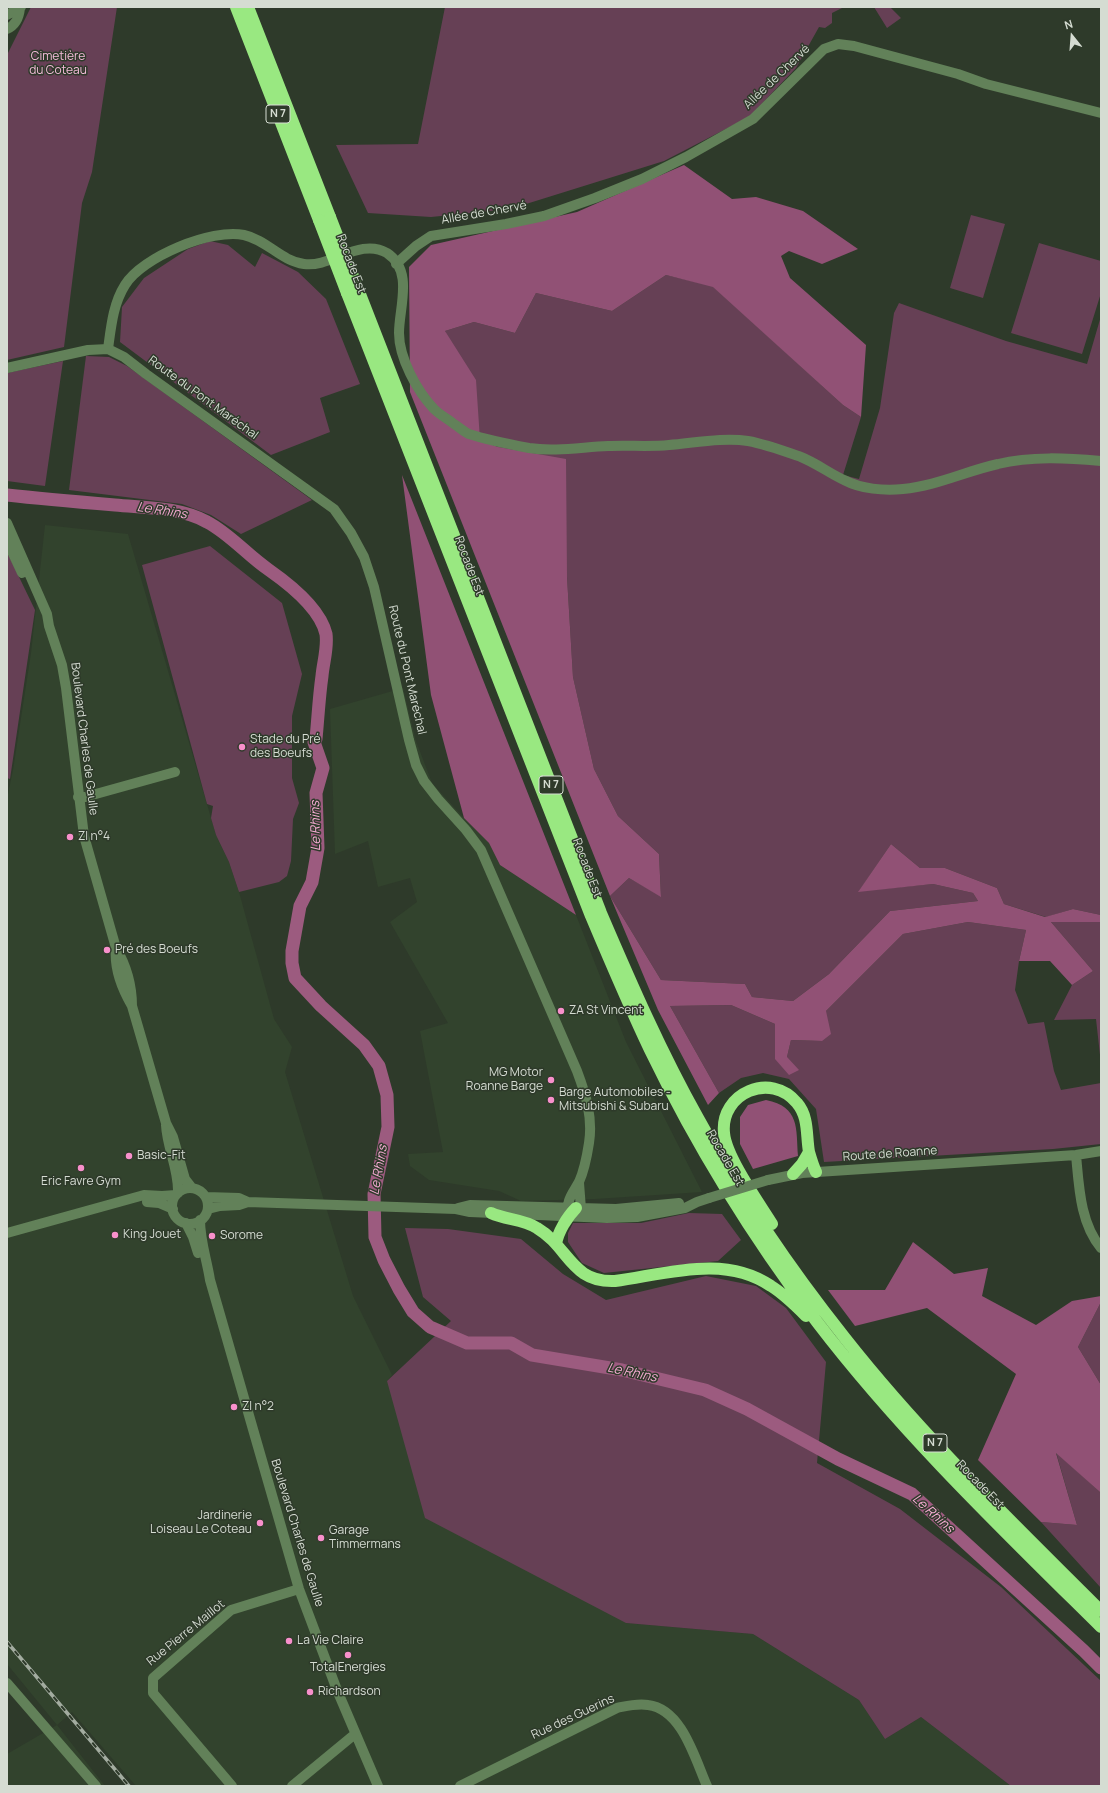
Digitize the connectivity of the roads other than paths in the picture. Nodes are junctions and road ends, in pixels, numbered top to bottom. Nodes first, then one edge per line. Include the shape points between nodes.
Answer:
1 (236, 7) edge
2 (248, 7) edge
3 (20, 8) edge
4 (7, 15) edge
5 (7, 29) edge
6 (1101, 113) edge
7 (325, 218) junction
8 (396, 264) junction
9 (353, 291) junction
10 (108, 349) junction
11 (7, 368) edge
12 (1101, 461) edge
13 (7, 523) edge
14 (7, 541) edge
15 (49, 626) junction
16 (175, 772) dead end
17 (78, 797) junction
18 (166, 1123) junction
19 (1101, 1151) edge
20 (809, 1152) junction
21 (1076, 1155) junction
22 (816, 1172) junction
23 (793, 1174) junction
24 (192, 1188) junction
25 (177, 1194) junction
26 (206, 1197) junction
27 (130, 1200) junction
28 (248, 1202) junction
29 (456, 1209) junction
30 (173, 1210) junction
31 (208, 1210) junction
32 (574, 1211) junction
33 (491, 1213) junction
34 (200, 1220) junction
35 (186, 1223) junction
36 (7, 1233) edge
37 (556, 1244) junction
38 (1101, 1248) edge
39 (787, 1260) junction
40 (210, 1280) junction
41 (818, 1322) junction
42 (299, 1589) junction
43 (1101, 1611) edge
44 (1101, 1627) edge
45 (7, 1683) edge
46 (355, 1734) junction
47 (96, 1786) edge
48 (232, 1786) edge
49 (292, 1786) edge
50 (378, 1786) edge
51 (460, 1786) edge
52 (707, 1786) edge

1 - 7 highway, Rocade Est / N 7
2 - 7 highway, Rocade Est / N 7
3 - 4 street
3 - 5 street via 20,15 14,25
6 - 8 street, Allée de Chervé via 838,44 824,49 752,119 648,176 544,216 431,236
7 - 9 highway, Rocade Est / N 7, bridge
8 - 10 street via 387,254 376,249 358,250 324,262 304,264 284,257 262,241 242,234 204,237 181,245 149,262 126,282 115,305
8 - 12 street via 402,274 404,285 400,343 411,377 435,409 467,433 531,448 564,449 746,441 802,458 847,482 868,488 902,489 943,481 1019,460 1072,458
9 - 39 highway, Rocade Est / N 7 via 630,982 698,1119 746,1199
9 - 41 highway, Rocade Est / N 7 via 590,916 619,984 662,1073 735,1203
10 - 11 street via 88,350
10 - 32 street, Route du Pont Maréchal via 124,357 334,509 364,557 374,587 416,764 424,781 481,850 587,1099 589,1143
13 - 15 street, Boulevard Charles de Gaulle via 47,614
14 - 15 street, Boulevard Charles de Gaulle via 42,617
15 - 17 street, Boulevard Charles de Gaulle via 62,665 66,688
16 - 17 street
17 - 18 street, Boulevard Charles de Gaulle via 84,836 116,948 129,981 132,1006
18 - 24 street, Boulevard Charles de Gaulle via 174,1137 185,1179
18 - 25 street, Boulevard Charles de Gaulle via 166,1138 178,1178
19 - 21 street, Route de Roanne
20 - 22 highway
20 - 23 highway
20 - 39 highway via 803,1111 798,1103 782,1090 761,1087 752,1089 736,1098 730,1106 724,1124 726,1144 737,1167 783,1242
21 - 22 street, Route de Roanne
21 - 38 street via 1079,1196 1085,1218
22 - 23 street, Route de Roanne
23 - 32 street, Route de Roanne, bridge via 697,1202
24 - 25 street
24 - 26 street via 198,1189
25 - 27 street via 144,1195
25 - 30 street
26 - 28 street via 239,1198
26 - 31 street
27 - 30 street via 159,1203
27 - 36 street
28 - 29 street
28 - 31 street
29 - 32 street via 470,1205
29 - 33 street
30 - 35 street via 177,1217
31 - 34 street
32 - 33 street
32 - 37 highway via 558,1236
33 - 37 highway via 536,1226
34 - 35 street
34 - 40 street, Boulevard Charles de Gaulle via 200,1235
35 - 40 street, Boulevard Charles de Gaulle via 193,1237 201,1267
37 - 41 highway via 580,1272 600,1280 697,1269 728,1269 742,1272 770,1285 808,1318
39 - 43 highway, Rocade Est / N 7 via 846,1340 909,1414
40 - 42 street, Boulevard Charles de Gaulle
41 - 44 highway, Rocade Est / N 7 via 880,1399 926,1450
42 - 46 street, Boulevard Charles de Gaulle
42 - 48 street, Rue Pierre Maillot via 231,1610 152,1678 153,1693
45 - 47 street
46 - 49 street
46 - 50 street, Boulevard Charles de Gaulle
51 - 52 street, Rue des Guerins via 617,1708 649,1705 666,1712 681,1727

